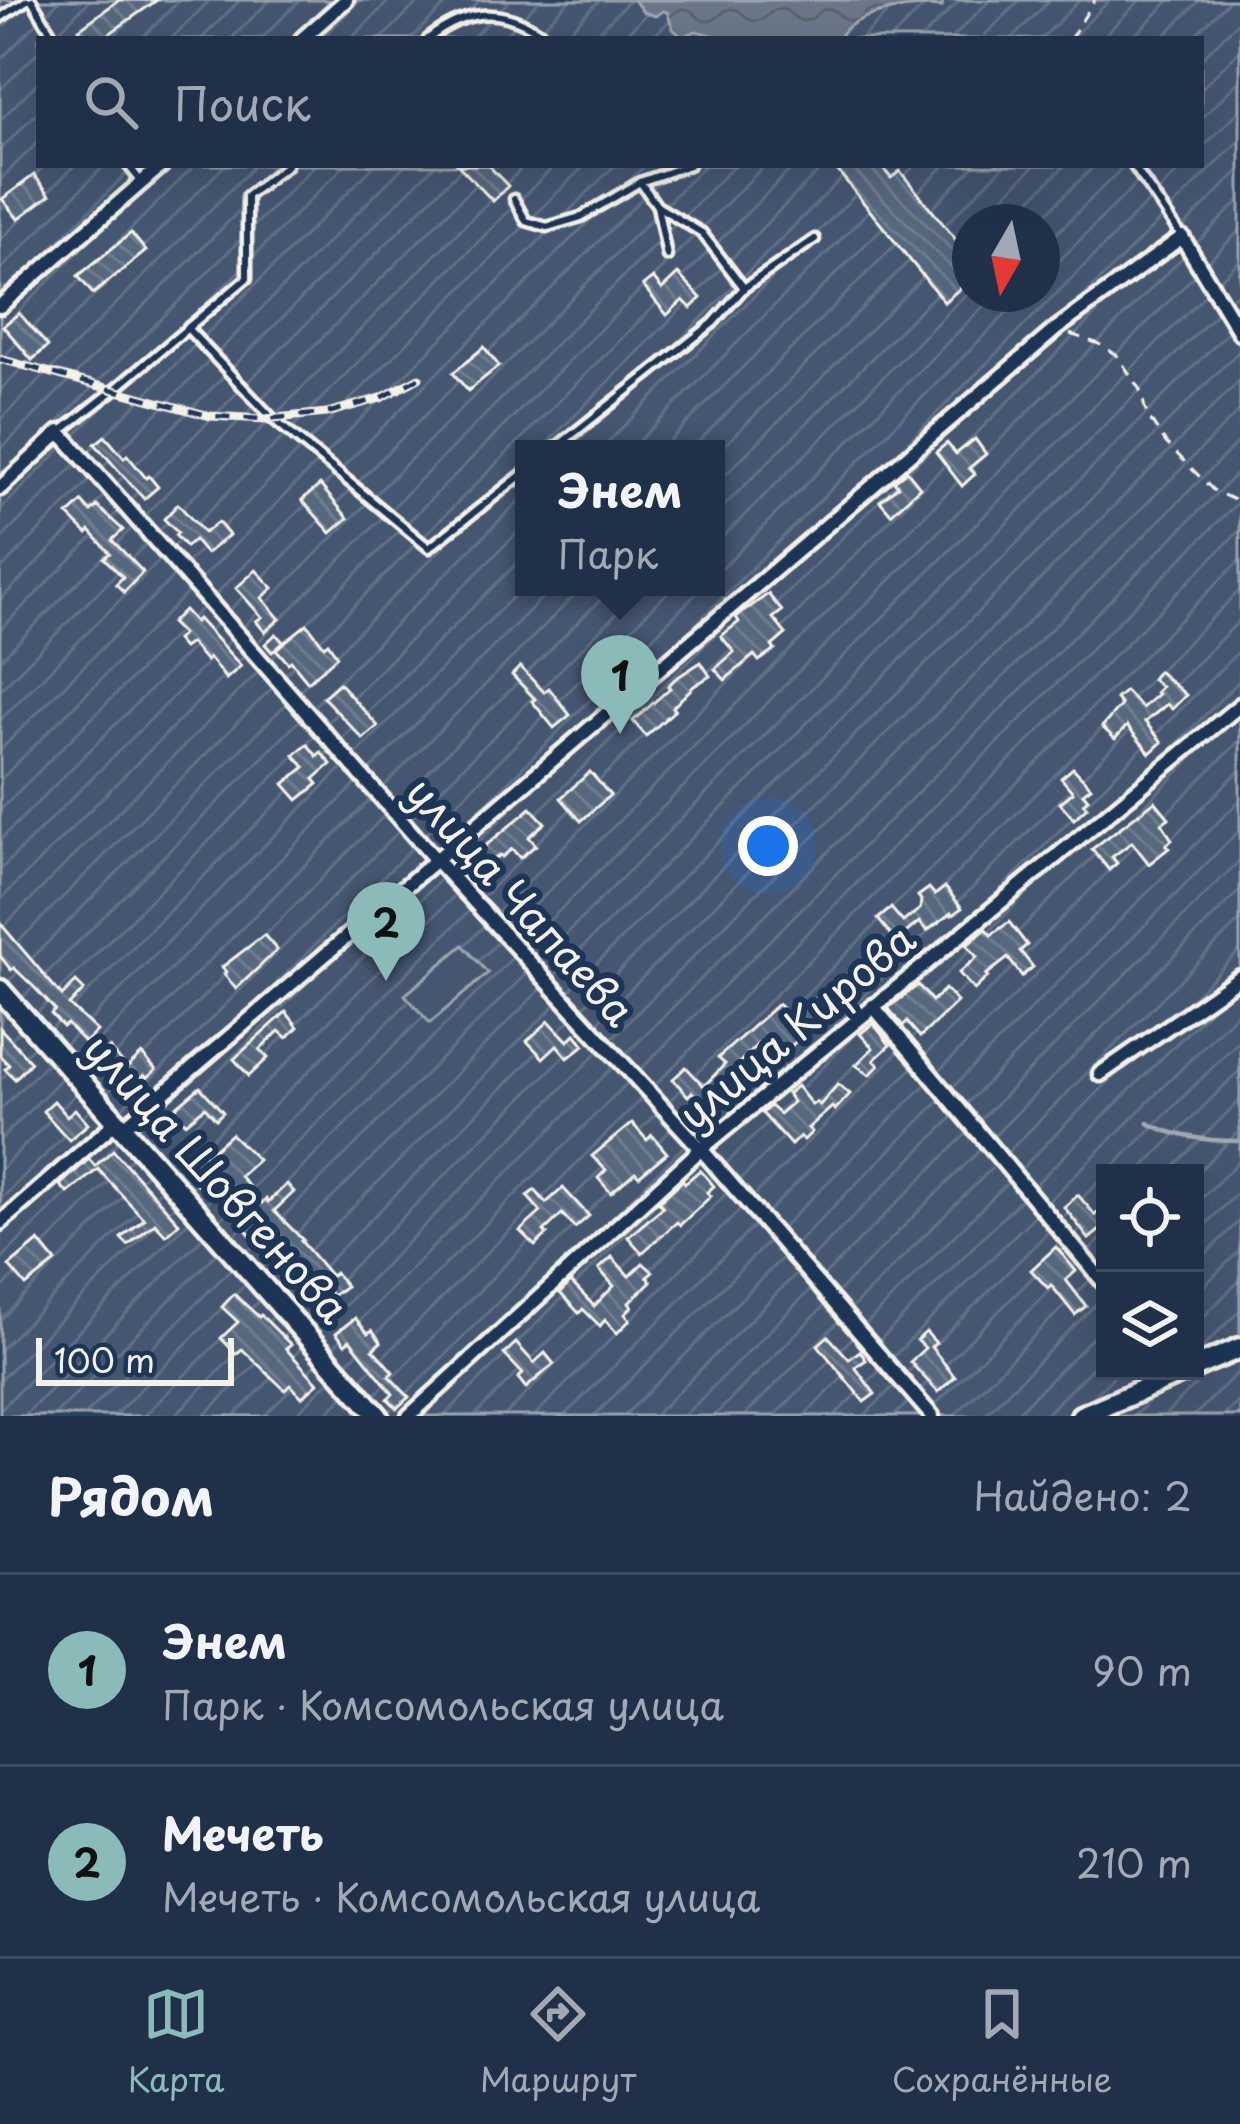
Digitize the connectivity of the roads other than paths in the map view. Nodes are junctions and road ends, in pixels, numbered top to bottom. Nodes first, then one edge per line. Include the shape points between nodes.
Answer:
1 (29, 0) edge
2 (346, 0) edge
3 (0, 18) edge
4 (53, 36) edge
5 (305, 36) edge
6 (433, 36) edge
7 (544, 36) edge
8 (130, 168) edge
9 (160, 168) edge
10 (283, 168) edge
11 (680, 168) edge
12 (1135, 168) edge
13 (640, 182) junction
14 (142, 183) junction
15 (514, 200) dead end
16 (657, 206) junction
17 (1182, 237) junction
18 (815, 238) dead end
19 (667, 256) dead end
20 (744, 288) junction
21 (0, 306) edge
22 (187, 328) junction
23 (1240, 333) edge
24 (60, 432) junction
25 (565, 440) edge
26 (515, 480) edge
27 (0, 488) edge
28 (1240, 705) edge
29 (435, 859) junction
30 (1240, 977) edge
31 (0, 989) edge
32 (873, 1006) junction
33 (1100, 1074) dead end
34 (120, 1124) junction
35 (701, 1149) junction
36 (0, 1223) edge
37 (1096, 1273) edge
38 (1240, 1348) edge
39 (1204, 1363) edge
40 (1159, 1380) edge
41 (378, 1416) edge
42 (409, 1416) edge
43 (932, 1416) edge
44 (1081, 1416) edge

1 - 3 lane
1 - 4 lane
2 - 5 street
6 - 7 lane via 457,20 494,12
8 - 14 lane
9 - 14 street
10 - 22 lane via 248,196 247,278
11 - 13 lane
12 - 17 lane
13 - 15 lane via 547,227 526,221
13 - 16 lane
14 - 21 street
16 - 19 lane
16 - 20 lane via 702,233
17 - 23 street
17 - 29 street via 1056,329
18 - 20 lane
20 - 25 lane
22 - 24 lane
22 - 26 lane via 273,418 429,548
24 - 27 street
24 - 29 street, улица Чапаева
28 - 32 street, улица Кирова
29 - 34 street
29 - 35 street, улица Чапаева
30 - 33 street
31 - 34 street, улица Шовгенова
32 - 35 street, улица Кирова
32 - 37 street
34 - 36 street
34 - 41 street, улица Шовгенова
35 - 42 street, улица Кирова
35 - 43 street, улица Чапаева
38 - 39 street
40 - 44 street

